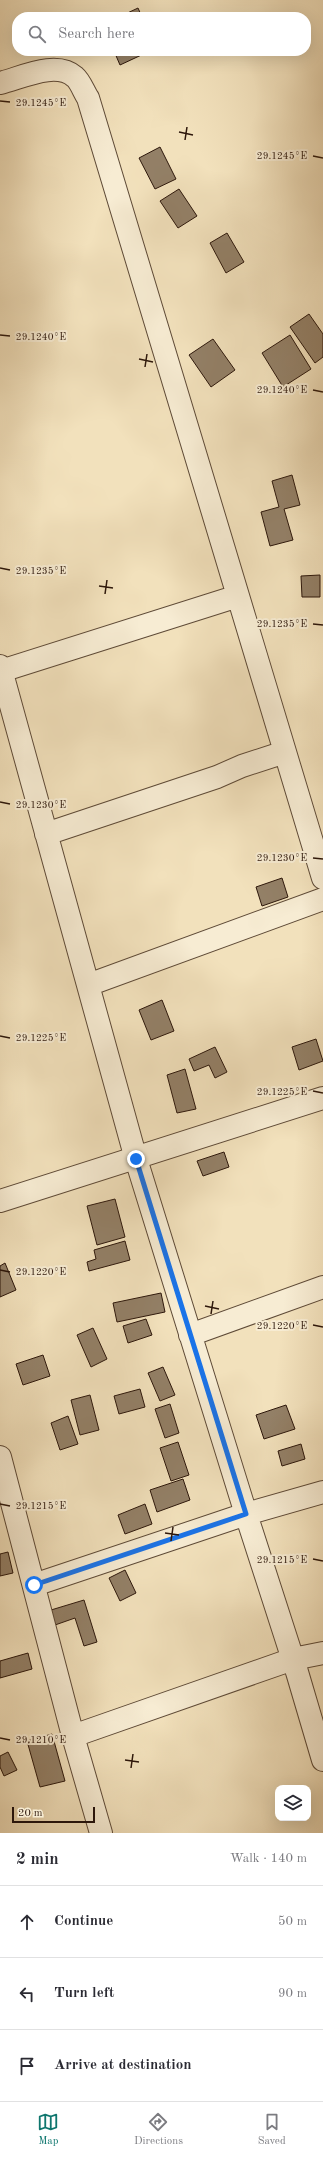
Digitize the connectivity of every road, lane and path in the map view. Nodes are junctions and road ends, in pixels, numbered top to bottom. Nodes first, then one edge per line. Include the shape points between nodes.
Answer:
1 (0, 83) edge
2 (238, 596) junction
3 (1, 669) edge
4 (285, 752) junction
5 (46, 834) junction
6 (323, 878) edge
7 (323, 899) edge
8 (88, 985) junction
9 (323, 1098) edge
10 (136, 1159) junction
11 (0, 1201) edge
12 (323, 1287) edge
13 (190, 1335) junction
14 (0, 1456) edge
15 (323, 1492) edge
16 (246, 1514) junction
17 (34, 1585) junction
18 (323, 1653) edge
19 (293, 1659) junction
20 (73, 1736) junction
21 (323, 1760) edge
22 (101, 1833) edge

1 - 2 street via 63,69 76,77 88,98
2 - 3 street
2 - 4 street
3 - 5 street
4 - 5 street
4 - 6 street
5 - 8 street
7 - 8 street
8 - 10 street
9 - 10 street
10 - 11 street
10 - 13 street
12 - 13 street
13 - 16 street
14 - 17 street
15 - 16 street
16 - 17 street
16 - 19 street
17 - 20 street
18 - 19 street
19 - 20 street
19 - 21 street
20 - 22 street

